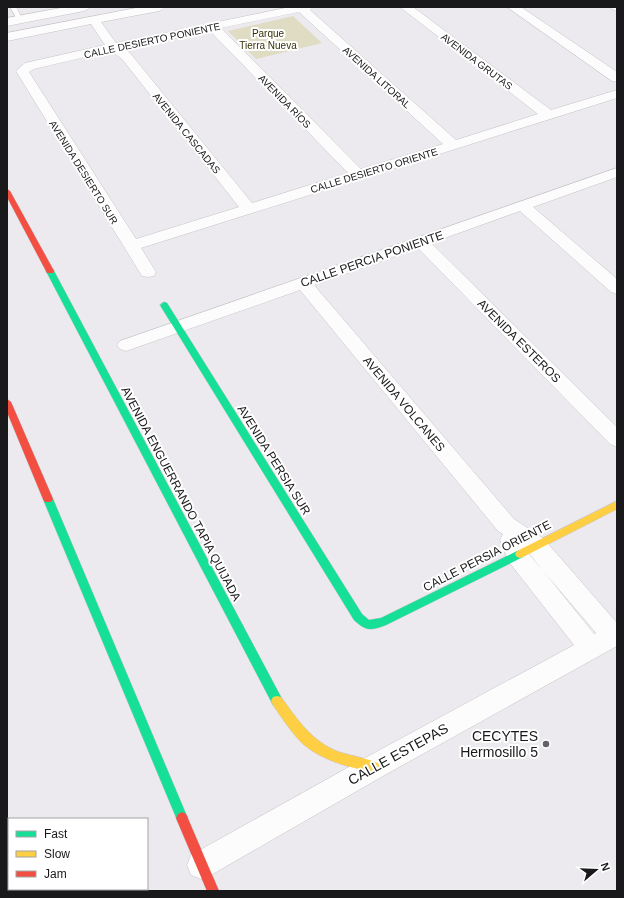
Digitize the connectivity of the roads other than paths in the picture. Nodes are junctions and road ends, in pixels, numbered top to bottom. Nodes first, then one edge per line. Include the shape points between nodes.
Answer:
1 (12, 7) edge
2 (84, 7) edge
3 (159, 7) edge
4 (406, 7) edge
5 (512, 7) edge
6 (304, 8) edge
7 (127, 10) edge
8 (99, 19) junction
9 (20, 20) junction
10 (7, 22) edge
11 (213, 27) junction
12 (7, 37) edge
13 (121, 49) junction
14 (22, 71) joint
15 (617, 78) edge
16 (617, 94) edge
17 (548, 115) junction
18 (454, 146) junction
19 (617, 172) edge
20 (358, 175) junction
21 (7, 191) edge
22 (522, 206) junction
23 (249, 210) junction
24 (421, 242) junction
25 (132, 246) junction
26 (148, 272) dead end
27 (303, 283) junction
28 (617, 288) edge
29 (164, 305) dead end
30 (178, 327) junction
31 (126, 345) dead end
32 (7, 402) edge
33 (617, 439) edge
34 (617, 505) edge
35 (506, 525) junction
36 (536, 546) junction
37 (517, 555) junction
38 (367, 625) joint
39 (607, 639) edge
40 (374, 767) junction
41 (202, 865) junction
42 (212, 891) edge

1 - 9 lane
2 - 9 street
3 - 7 street
4 - 17 street, AVENIDA GRUTAS
5 - 15 street
6 - 11 street, CALLE DESIERTO PONIENTE
6 - 18 street, AVENIDA LITORAL
7 - 8 street
8 - 12 street
8 - 13 street, AVENIDA CASCADAS
9 - 10 street
11 - 13 street, CALLE DESIERTO PONIENTE
11 - 20 street, AVENIDA RÍOS
13 - 14 street, CALLE DESIERTO PONIENTE via 30,66
13 - 23 street, AVENIDA CASCADAS
14 - 25 street, AVENIDA DESIERTO SUR
16 - 17 street, CALLE DESIERTO ORIENTE
17 - 18 street, CALLE DESIERTO ORIENTE
18 - 20 street, CALLE DESIERTO ORIENTE
19 - 22 street, CALLE PERCIA PONIENTE
20 - 23 street, CALLE DESIERTO ORIENTE
21 - 40 street, AVENIDA ENGUERRANDO TAPIA QUIJADA via 276,699 296,728 315,747 342,759
22 - 24 street, CALLE PERCIA PONIENTE
22 - 28 street
23 - 25 street, CALLE DESIERTO ORIENTE
24 - 27 street, CALLE PERCIA PONIENTE
24 - 33 street, AVENIDA ESTEROS
25 - 26 street, AVENIDA DESIERTO SUR
27 - 30 street, CALLE PERCIA PONIENTE
27 - 35 street, AVENIDA VOLCANES
29 - 30 street, AVENIDA PERSIA SUR
30 - 31 street, CALLE PERCIA PONIENTE
30 - 38 street, AVENIDA PERSIA SUR via 358,617
32 - 41 street
34 - 36 street, CALLE PERSIA ORIENTE
35 - 36 street, AVENIDA VOLCANES
35 - 37 street, AVENIDA VOLCANES
36 - 37 street, CALLE PERSIA ORIENTE
36 - 39 street, AVENIDA VOLCANES
37 - 38 street, CALLE PERSIA ORIENTE via 382,622
37 - 39 street, AVENIDA VOLCANES
39 - 40 street, CALLE ESTEPAS
40 - 41 street, CALLE ESTEPAS
41 - 42 street

